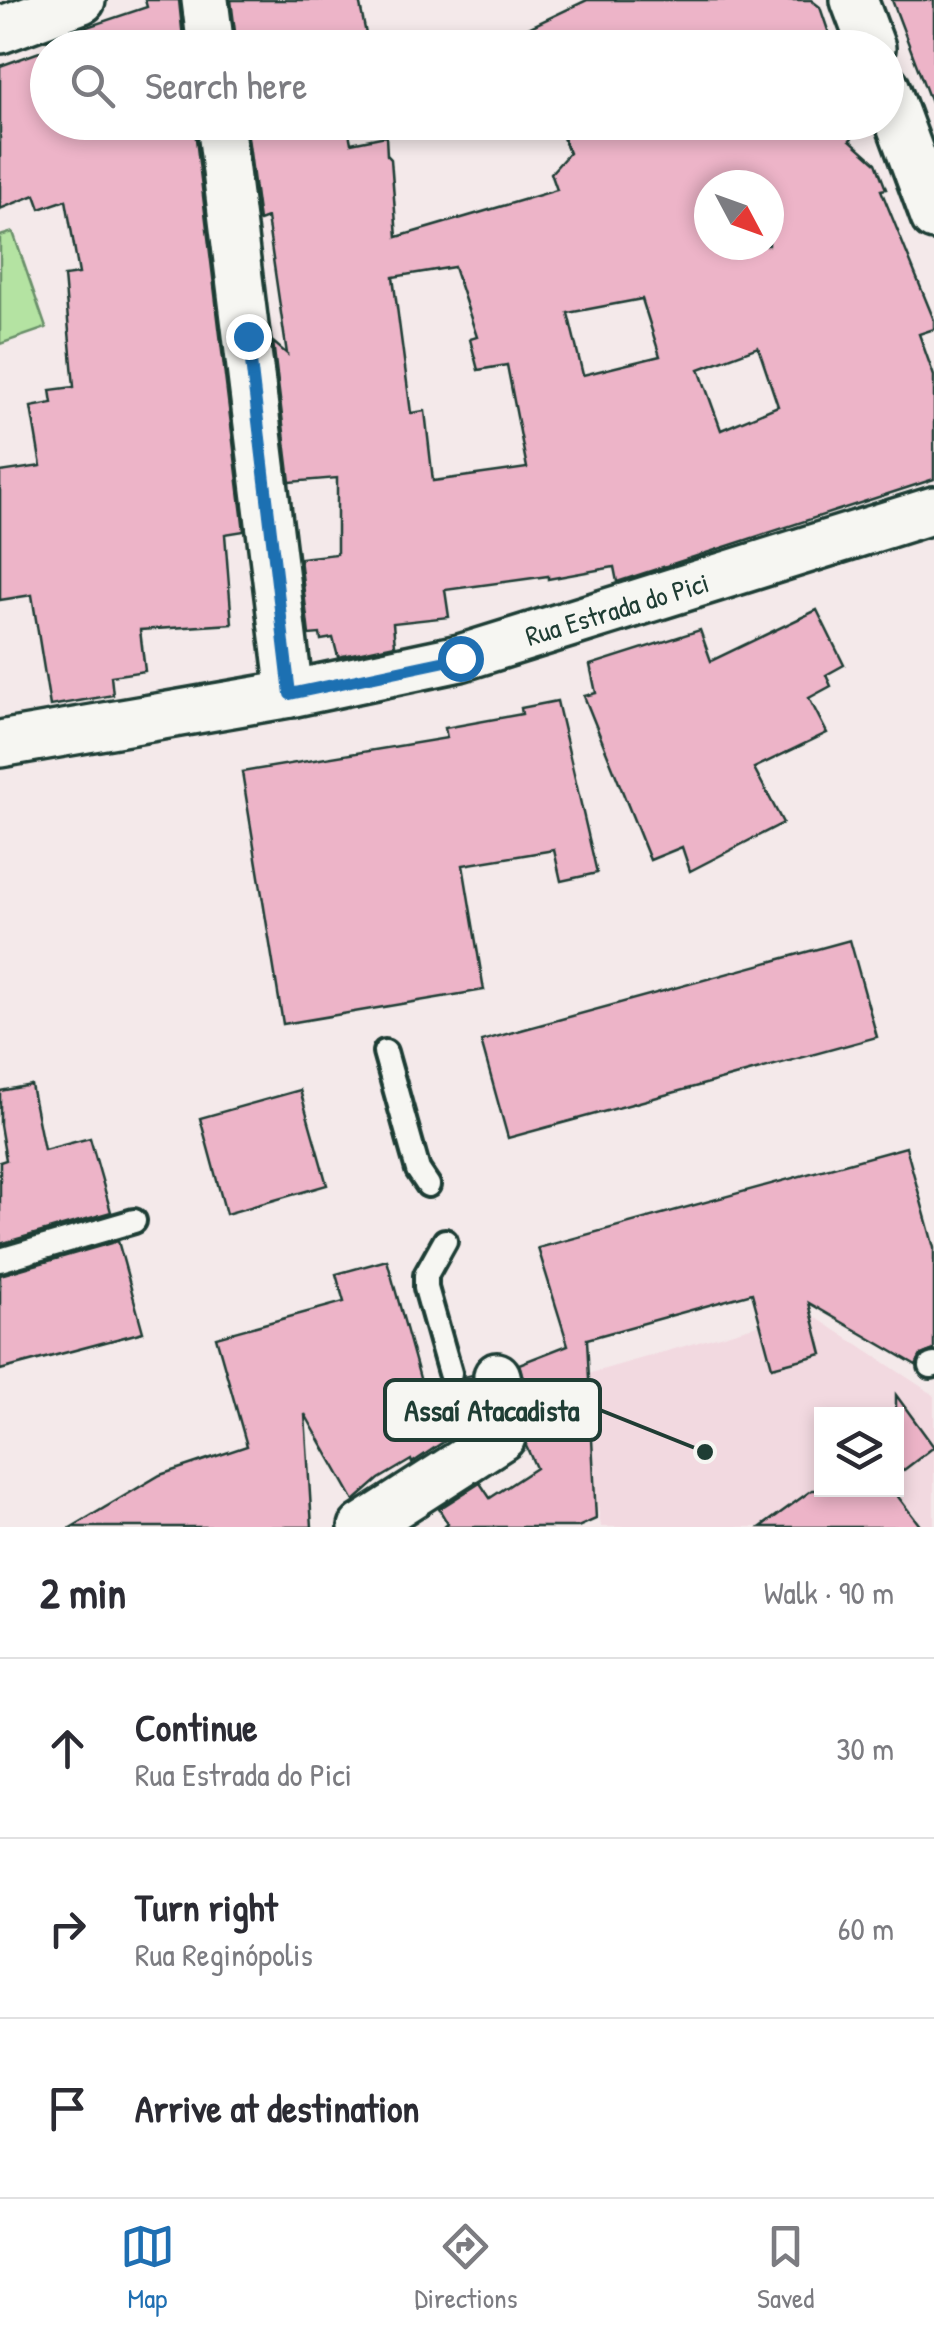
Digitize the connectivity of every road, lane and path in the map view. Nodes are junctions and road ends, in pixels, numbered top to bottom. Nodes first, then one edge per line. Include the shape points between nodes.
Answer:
1 (82, 0) edge
2 (204, 0) edge
3 (854, 0) edge
4 (0, 30) edge
5 (208, 30) edge
6 (865, 30) edge
7 (904, 135) edge
8 (222, 140) edge
9 (934, 216) edge
10 (934, 510) edge
11 (290, 694) junction
12 (0, 744) edge
13 (385, 1052) dead end
14 (428, 1185) dead end
15 (134, 1221) dead end
16 (445, 1241) dead end
17 (0, 1260) edge
18 (450, 1374) dead end
19 (496, 1376) dead end
20 (362, 1527) edge

1 - 4 street
2 - 5 street
3 - 6 street
7 - 9 street
8 - 11 street
10 - 11 street, Rua Estrada do Pici via 460,658
11 - 12 street, Rua Estrada do Pici
13 - 14 lane
15 - 17 lane
16 - 18 lane via 426,1288
19 - 20 street via 502,1437

